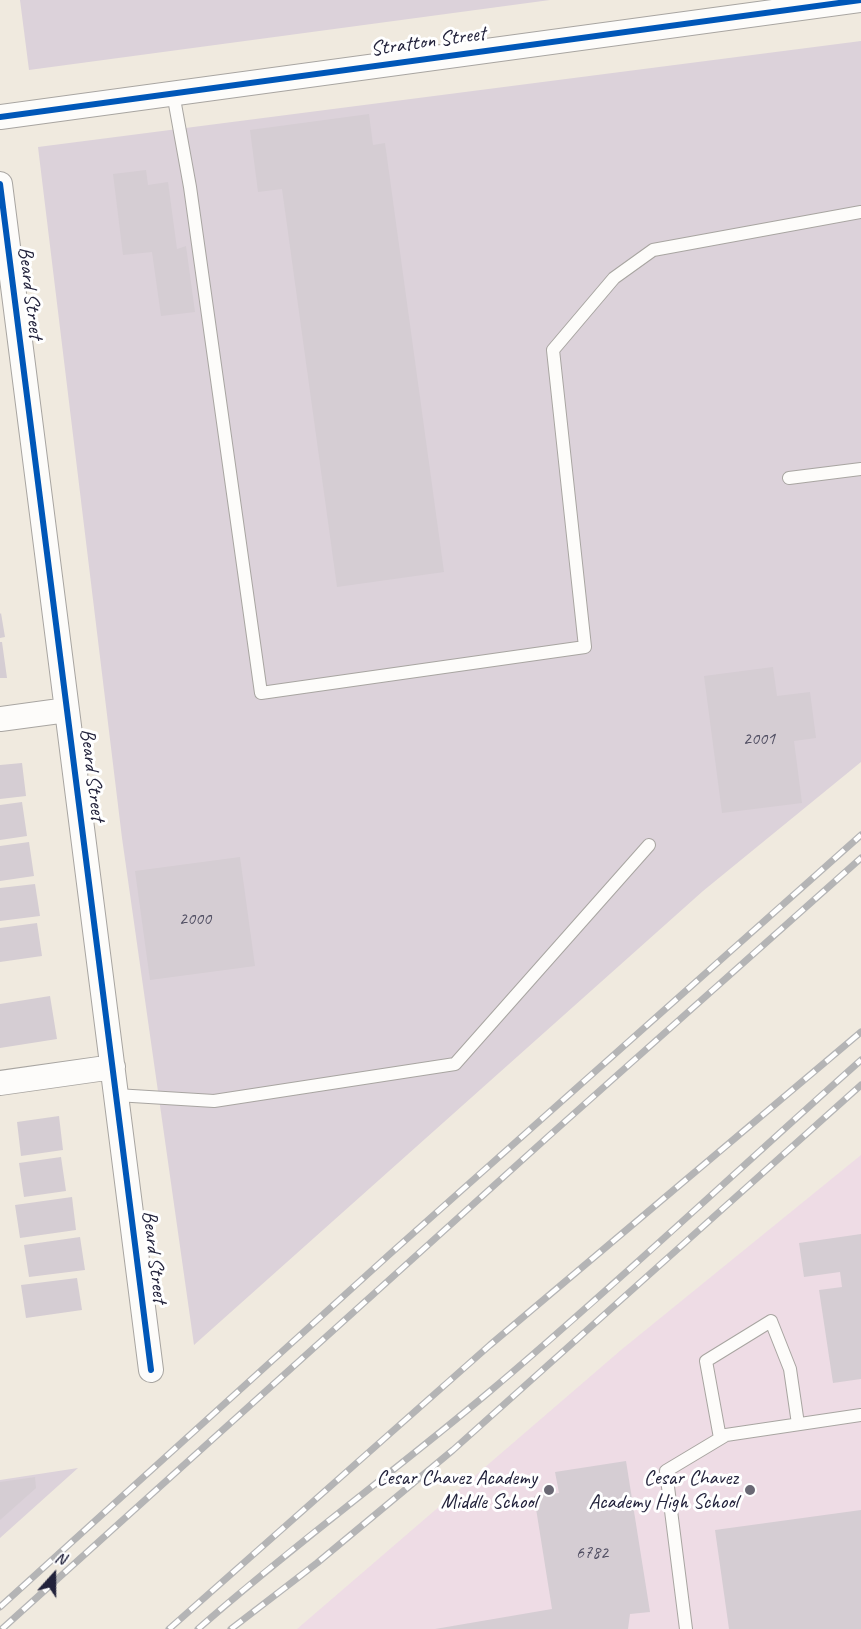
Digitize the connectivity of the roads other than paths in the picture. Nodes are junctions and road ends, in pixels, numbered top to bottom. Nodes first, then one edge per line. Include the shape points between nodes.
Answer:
1 (861, 0) edge
2 (173, 93) junction
3 (0, 117) edge
4 (0, 184) edge
5 (861, 212) edge
6 (11, 354) edge
7 (861, 469) edge
8 (789, 478) dead end
9 (67, 710) junction
10 (0, 719) edge
11 (649, 845) dead end
12 (113, 1068) junction
13 (0, 1083) edge
14 (116, 1095) junction
15 (151, 1370) dead end
16 (861, 1415) edge
17 (798, 1424) junction
18 (720, 1438) junction
19 (687, 1629) edge

1 - 2 street, Stratton Street
2 - 3 street, Stratton Street
2 - 5 lane via 190,186 261,693 585,647 553,350 615,278 653,250
4 - 6 street, Beard Street
6 - 9 street, Beard Street
7 - 8 lane
9 - 10 street
9 - 12 street, Beard Street
11 - 14 lane via 455,1064 214,1101
12 - 13 street
12 - 14 street, Beard Street
14 - 15 street, Beard Street
16 - 17 lane
17 - 18 lane
17 - 18 lane via 790,1369 771,1321 706,1361
18 - 19 lane via 666,1471

